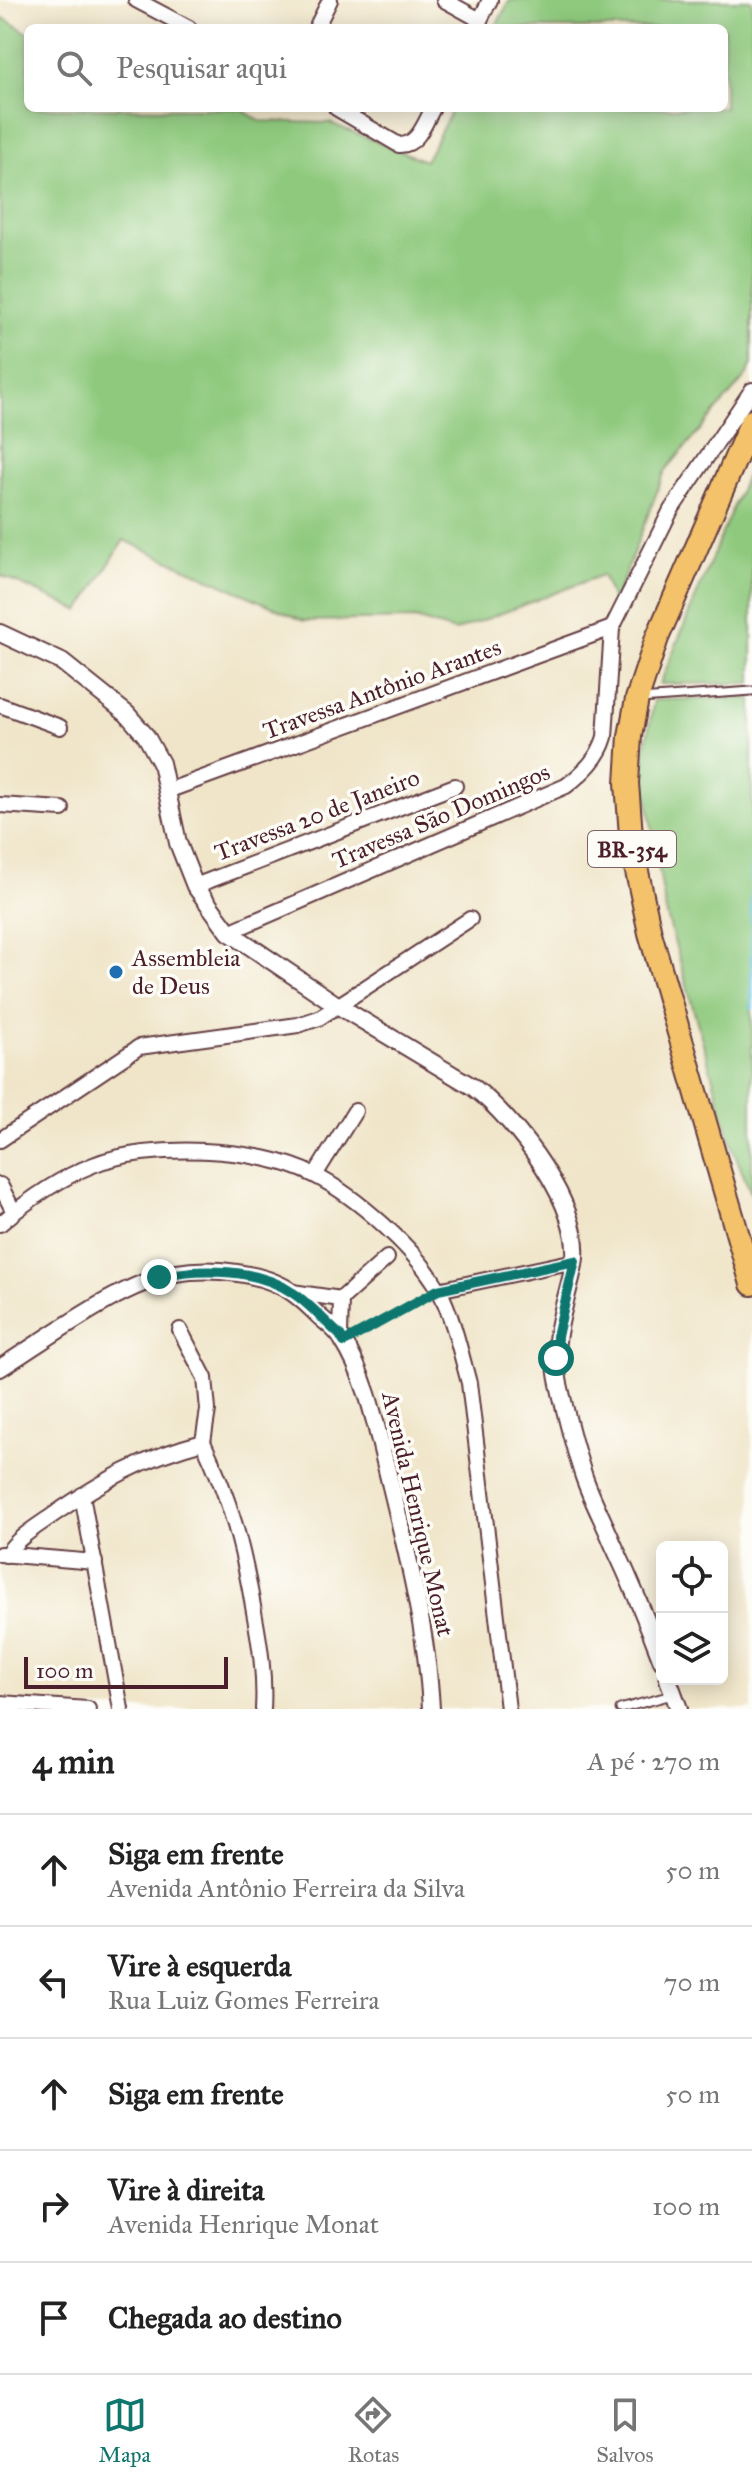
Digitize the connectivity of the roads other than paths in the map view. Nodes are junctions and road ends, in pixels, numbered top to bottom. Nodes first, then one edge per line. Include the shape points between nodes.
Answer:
1 (136, 0) edge
2 (330, 0) edge
3 (444, 0) edge
4 (490, 0) edge
5 (181, 24) edge
6 (318, 24) edge
7 (478, 24) edge
8 (343, 112) edge
9 (431, 112) edge
10 (752, 390) edge
11 (752, 421) edge
12 (612, 628) junction
13 (0, 633) edge
14 (752, 691) edge
15 (637, 699) junction
16 (0, 705) edge
17 (60, 727) dead end
18 (455, 786) dead end
19 (167, 791) junction
20 (0, 805) edge
21 (62, 809) dead end
22 (195, 886) junction
23 (470, 919) dead end
24 (229, 932) junction
25 (337, 1005) junction
26 (355, 1111) dead end
27 (0, 1140) edge
28 (315, 1175) junction
29 (0, 1185) edge
30 (14, 1212) junction
31 (0, 1224) edge
32 (387, 1258) dead end
33 (575, 1261) junction
34 (752, 1284) edge
35 (438, 1290) junction
36 (292, 1292) junction
37 (341, 1299) junction
38 (180, 1330) dead end
39 (342, 1338) junction
40 (0, 1368) edge
41 (203, 1442) junction
42 (82, 1495) junction
43 (3, 1554) edge
44 (95, 1562) junction
45 (656, 1646) edge
46 (674, 1694) edge
47 (0, 1703) edge
48 (88, 1709) edge
49 (121, 1709) edge
50 (263, 1709) edge
51 (431, 1709) edge
52 (508, 1709) edge
53 (620, 1709) edge

1 - 5 street
2 - 6 street
3 - 7 street
4 - 7 street
8 - 9 street via 399,145 415,139
10 - 12 street, Travessa São Domingos via 671,510
11 - 15 highway, BR-354 via 657,638
12 - 19 street, Travessa Antônio Arantes
12 - 24 street, Travessa São Domingos via 605,737 581,775
13 - 19 street via 62,662 127,714 161,763
14 - 15 lane
15 - 34 highway, BR-354 via 627,783 632,848 650,933
16 - 17 street
18 - 22 street, Travessa 20 de Janeiro
19 - 22 street via 178,843
20 - 21 street
22 - 24 street
23 - 25 street
24 - 25 street
25 - 27 street via 298,1025 139,1047
25 - 33 street via 473,1087 502,1112 563,1199
26 - 28 street
28 - 30 street via 230,1153 147,1153 91,1165
28 - 35 street via 375,1216
29 - 30 street
30 - 31 street
32 - 37 street
33 - 35 street
33 - 45 street via 557,1336 558,1379 585,1479
35 - 52 street via 469,1383
36 - 37 street
36 - 39 street, Avenida Henrique Monat
36 - 40 street, Avenida Henrique Monat via 238,1273 203,1270 159,1277 107,1301
37 - 39 street
38 - 41 street via 205,1378
39 - 51 street, Avenida Henrique Monat via 366,1389 392,1491 419,1611
41 - 42 street via 128,1467
41 - 50 street via 239,1534 260,1646
42 - 43 street
42 - 44 street
43 - 44 street
44 - 49 street
46 - 53 lane
47 - 48 street

